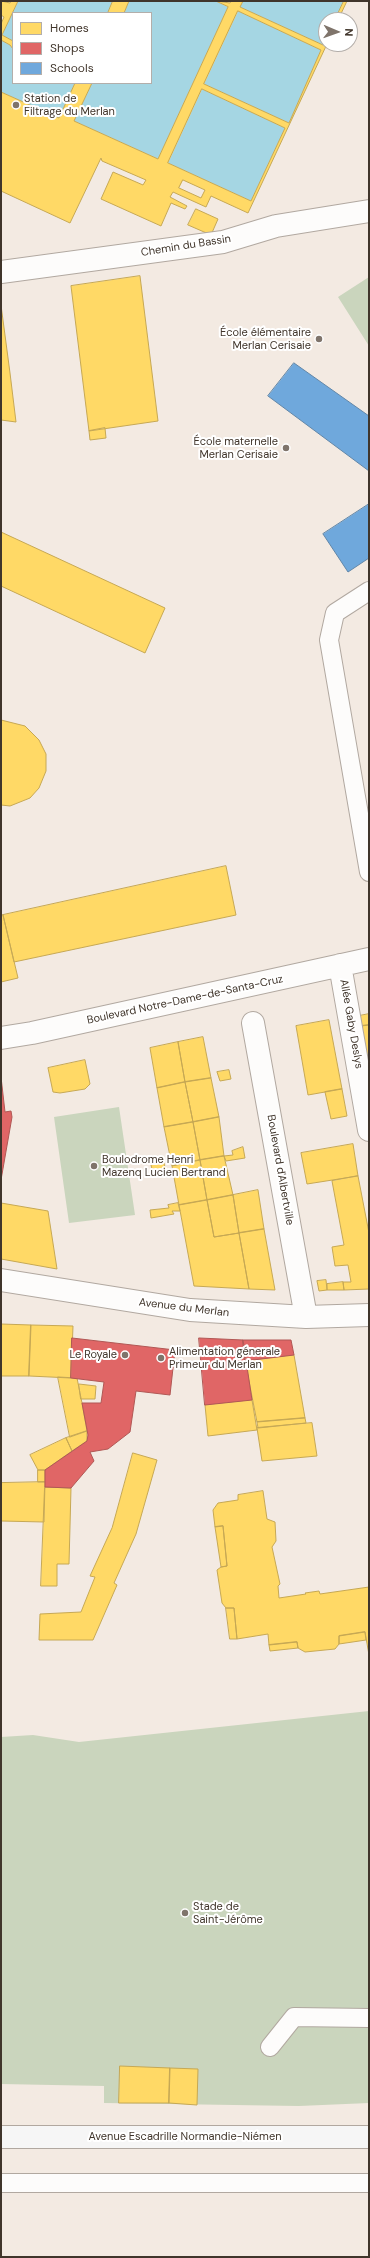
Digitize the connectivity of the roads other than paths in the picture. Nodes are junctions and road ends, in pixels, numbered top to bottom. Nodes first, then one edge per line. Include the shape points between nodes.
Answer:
1 (369, 211) edge
2 (1, 272) edge
3 (369, 592) edge
4 (369, 872) edge
5 (369, 959) edge
6 (340, 965) junction
7 (253, 1023) dead end
8 (1, 1038) edge
9 (369, 1130) edge
10 (1, 1280) edge
11 (369, 1315) edge
12 (306, 1317) junction
13 (369, 2018) edge
14 (270, 2046) dead end
15 (1, 2137) edge
16 (369, 2137) edge
17 (1, 2183) edge
18 (369, 2183) edge

1 - 2 street, Chemin du Bassin via 276,226 223,242
3 - 4 lane via 335,613 328,640
5 - 6 street, Boulevard Notre-Dame-de-Santa-Cruz
6 - 8 street, Boulevard Notre-Dame-de-Santa-Cruz via 248,987
6 - 9 street, Allée Gaby Deslys
7 - 12 street, Boulevard d'Albertville
10 - 12 street, Avenue du Merlan via 190,1310
11 - 12 street, Avenue du Merlan
13 - 14 lane via 294,2017
15 - 16 street, Avenue Escadrille Normandie-Niémen
17 - 18 lane

